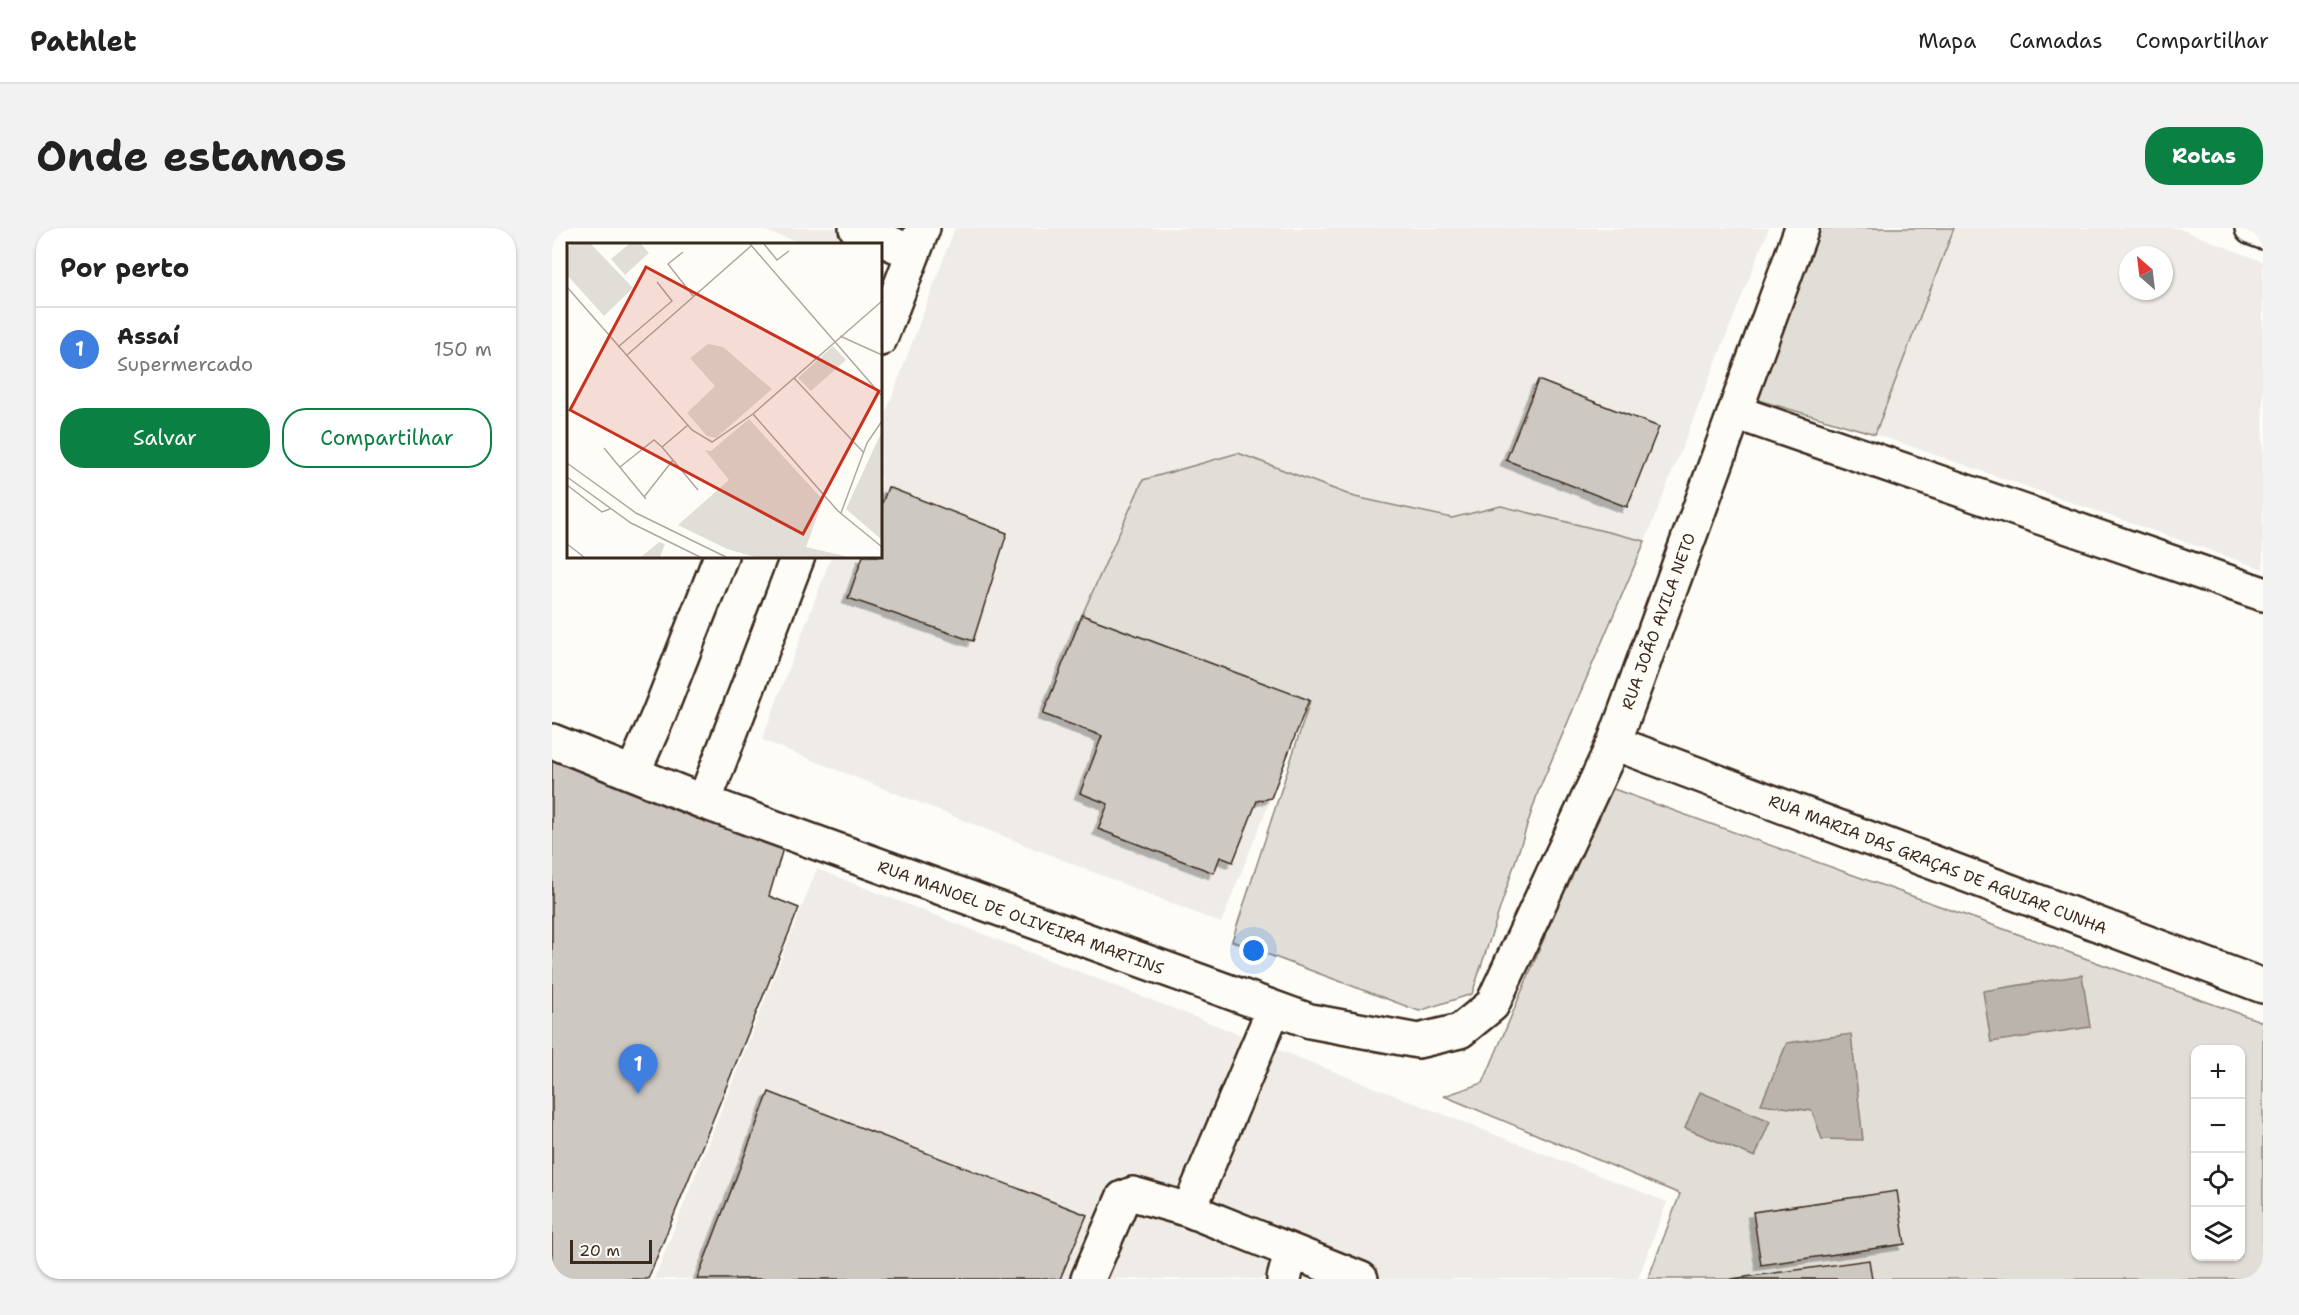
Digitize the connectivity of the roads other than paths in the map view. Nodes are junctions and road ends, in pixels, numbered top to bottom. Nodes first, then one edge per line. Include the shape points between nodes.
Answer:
1 (856, 228) edge
2 (1802, 228) edge
3 (2252, 228) edge
4 (2263, 232) edge
5 (918, 240) edge
6 (882, 334) edge
7 (1735, 412) junction
8 (720, 558) edge
9 (797, 558) edge
10 (2263, 594) edge
11 (552, 741) edge
12 (1614, 743) junction
13 (633, 773) junction
14 (704, 802) junction
15 (2263, 986) edge
16 (1492, 1005) joint
17 (1274, 1008) junction
18 (1189, 1210) junction
19 (1288, 1265) edge
20 (1088, 1279) edge
21 (1361, 1279) edge

1 - 5 street
2 - 7 street, RUA JOÃO AVILA NETO
3 - 4 street
5 - 6 street
7 - 10 street
7 - 12 street, RUA JOÃO AVILA NETO
8 - 13 street
9 - 14 street
11 - 13 street, RUA MANOEL DE OLIVEIRA MARTINS
12 - 15 street, RUA MARIA DAS GRAÇAS DE AGUIAR CUNHA
12 - 16 street, RUA JOÃO AVILA NETO
13 - 14 street, RUA MANOEL DE OLIVEIRA MARTINS
14 - 17 street, RUA MANOEL DE OLIVEIRA MARTINS
16 - 17 street, RUA MANOEL DE OLIVEIRA MARTINS via 1460,1031 1418,1041 1310,1021
17 - 18 street
18 - 19 street
18 - 20 street via 1133,1194 1123,1198
19 - 21 street

